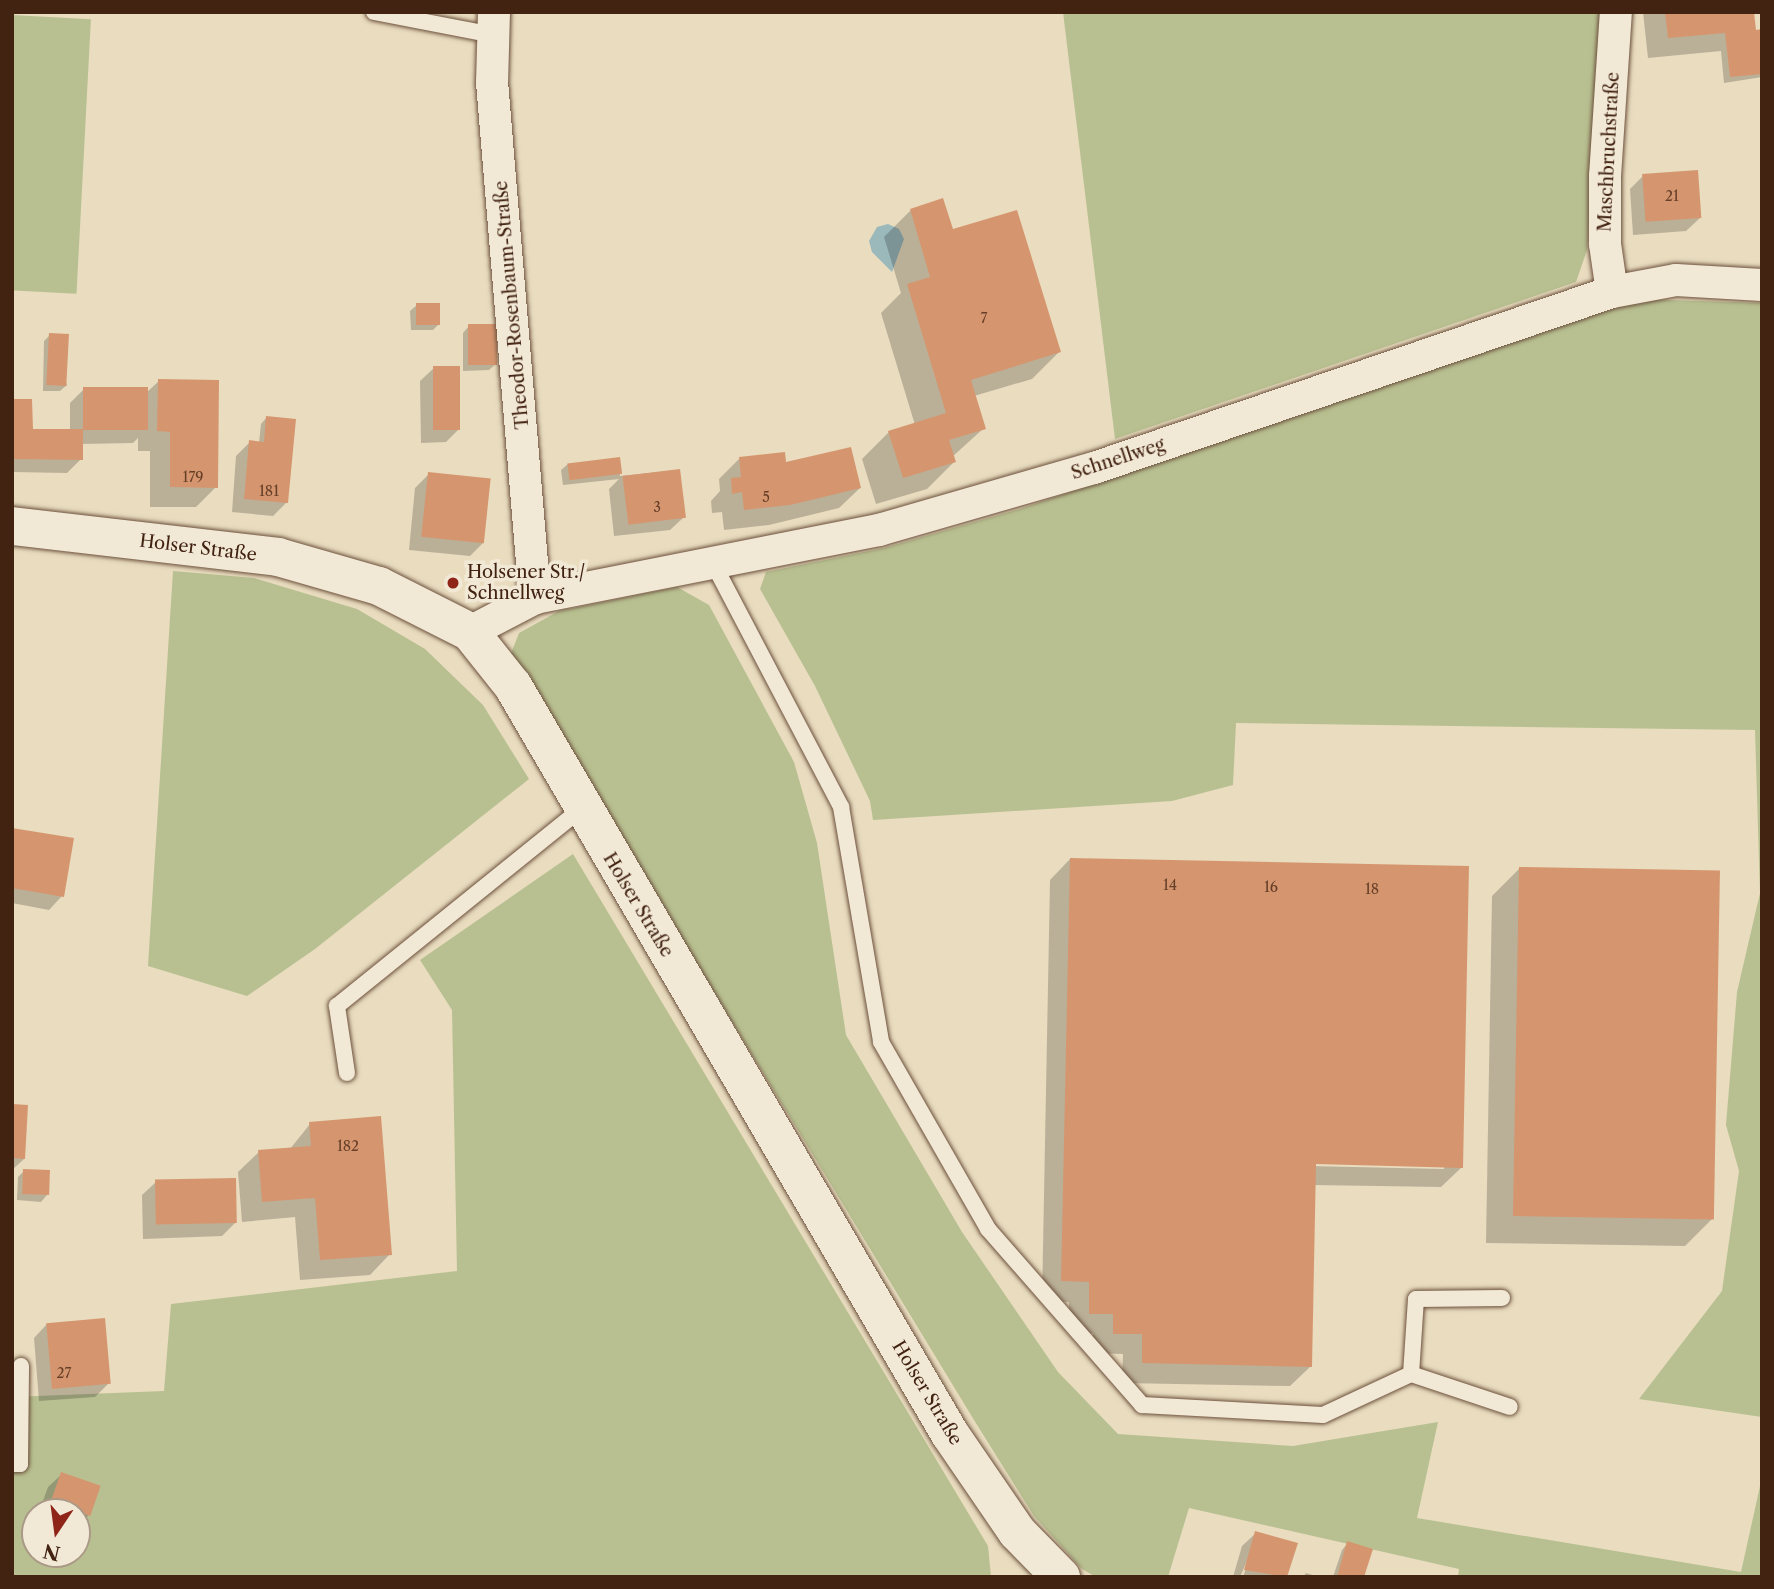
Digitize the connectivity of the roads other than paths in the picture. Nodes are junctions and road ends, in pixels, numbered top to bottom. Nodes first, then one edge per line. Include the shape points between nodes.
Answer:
1 (374, 12) edge
2 (1616, 12) edge
3 (493, 24) edge
4 (1762, 285) edge
5 (1612, 292) junction
6 (12, 526) edge
7 (712, 561) junction
8 (535, 598) junction
9 (470, 632) junction
10 (581, 809) junction
11 (346, 1073) dead end
12 (1502, 1298) dead end
13 (21, 1366) dead end
14 (1411, 1374) junction
15 (1510, 1406) dead end
16 (12, 1464) edge
17 (1061, 1577) edge

1 - 3 lane
2 - 5 street, Maschbruchstraße via 1605,176 1605,244
3 - 8 street, Theodor-Rosenbaum-Straße via 492,82
4 - 5 street, Schnellweg via 1676,280
5 - 7 street, Schnellweg via 1094,468 880,530
6 - 9 main road, Holser Straße via 278,557 379,586
7 - 8 street, Schnellweg
7 - 14 lane via 841,807 881,1042 988,1229 1142,1405 1323,1415
8 - 9 street, Schnellweg
9 - 10 main road, Holser Straße via 513,687
10 - 11 lane via 337,1006
10 - 17 main road, Holser Straße via 950,1434 1017,1532
12 - 14 lane via 1416,1299
13 - 16 lane via 20,1464
14 - 15 lane

